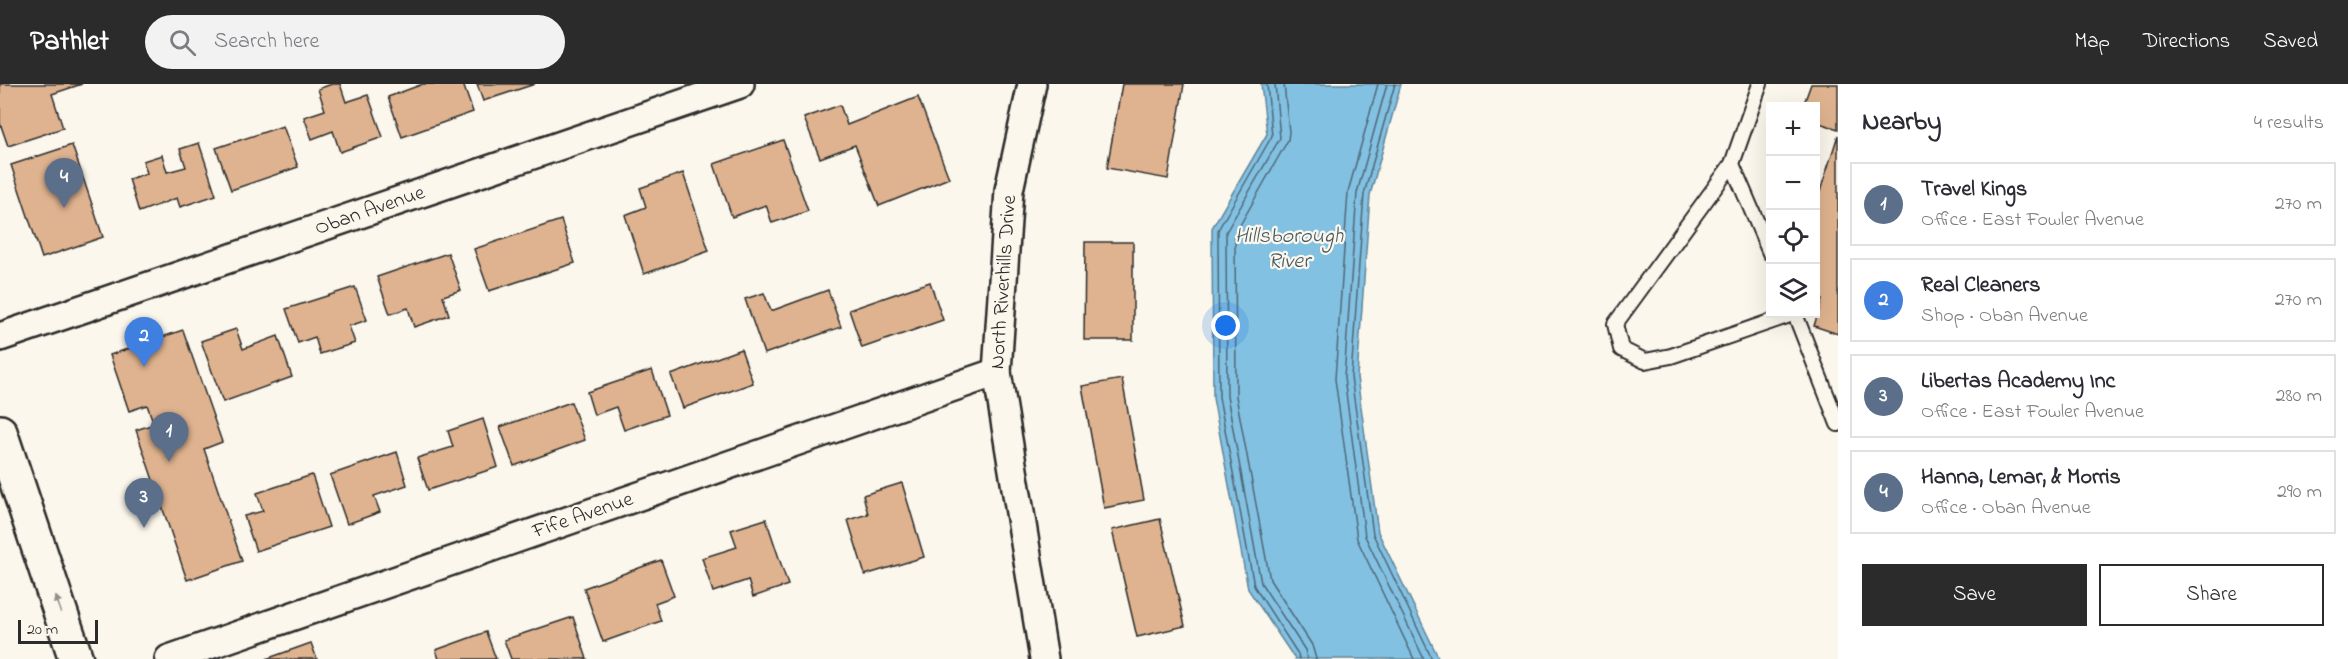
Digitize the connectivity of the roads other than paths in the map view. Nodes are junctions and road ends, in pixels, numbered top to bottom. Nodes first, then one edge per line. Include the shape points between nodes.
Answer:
1 (740, 84) edge
2 (1032, 84) edge
3 (1760, 84) edge
4 (1732, 164) junction
5 (1766, 244) edge
6 (1782, 318) edge
7 (1796, 318) edge
8 (0, 337) edge
9 (997, 372) junction
10 (1838, 424) edge
11 (0, 432) edge
12 (76, 659) edge
13 (169, 659) edge
14 (1044, 659) edge

1 - 8 street, Oban Avenue via 105,295
2 - 9 street, North Riverhills Drive via 1010,190
3 - 4 lane
4 - 5 lane
4 - 6 lane via 1615,324 1621,349 1645,362
7 - 10 lane
9 - 13 street, Fife Avenue
9 - 14 street, North Riverhills Drive
12 -> 11 main road

